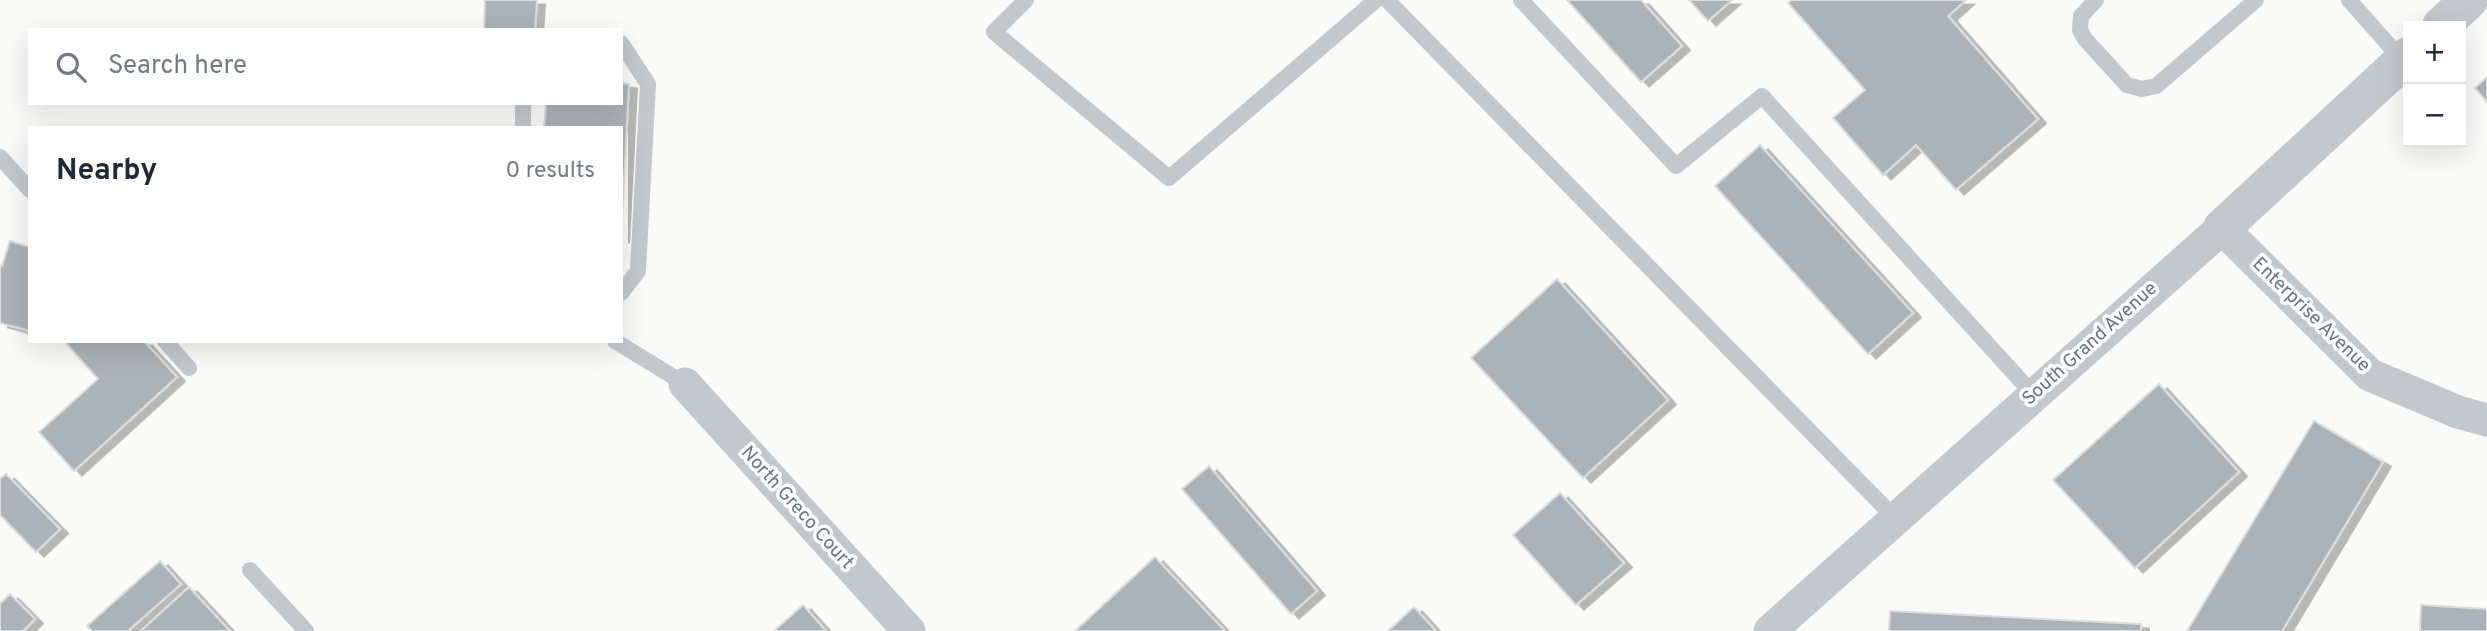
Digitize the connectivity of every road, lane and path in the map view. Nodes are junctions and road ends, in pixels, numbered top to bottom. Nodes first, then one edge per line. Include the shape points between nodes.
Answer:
1 (1027, 0) edge
2 (1376, 0) edge
3 (1387, 0) edge
4 (1521, 0) edge
5 (2096, 0) edge
6 (2256, 0) edge
7 (2349, 0) edge
8 (2469, 0) edge
9 (2446, 21) edge
10 (623, 46) edge
11 (2403, 56) edge
12 (2403, 62) edge
13 (523, 105) edge
14 (523, 126) edge
15 (0, 157) edge
16 (28, 188) edge
17 (2222, 228) junction
18 (623, 290) edge
19 (167, 343) edge
20 (618, 343) edge
21 (189, 369) dead end
22 (685, 384) joint
23 (2034, 394) junction
24 (2487, 420) edge
25 (1895, 518) junction
26 (250, 570) dead end
27 (306, 631) edge
28 (909, 631) edge
29 (1770, 631) edge

1 - 2 lane via 994,33 1169,178
3 - 25 lane
4 - 23 lane via 1676,166 1762,96
5 - 6 lane via 2081,16 2082,34 2127,85 2143,89 2156,86
7 - 11 lane
8 - 9 street
10 - 18 lane via 648,83 638,271
12 - 17 street, South Grand Avenue
13 - 14 lane
15 - 16 lane
17 - 23 street, South Grand Avenue
17 - 24 street, Enterprise Avenue via 2370,376
19 - 21 lane
20 - 22 lane
22 - 28 street, North Greco Court
23 - 25 street, South Grand Avenue
25 - 29 street, South Grand Avenue
26 - 27 lane

